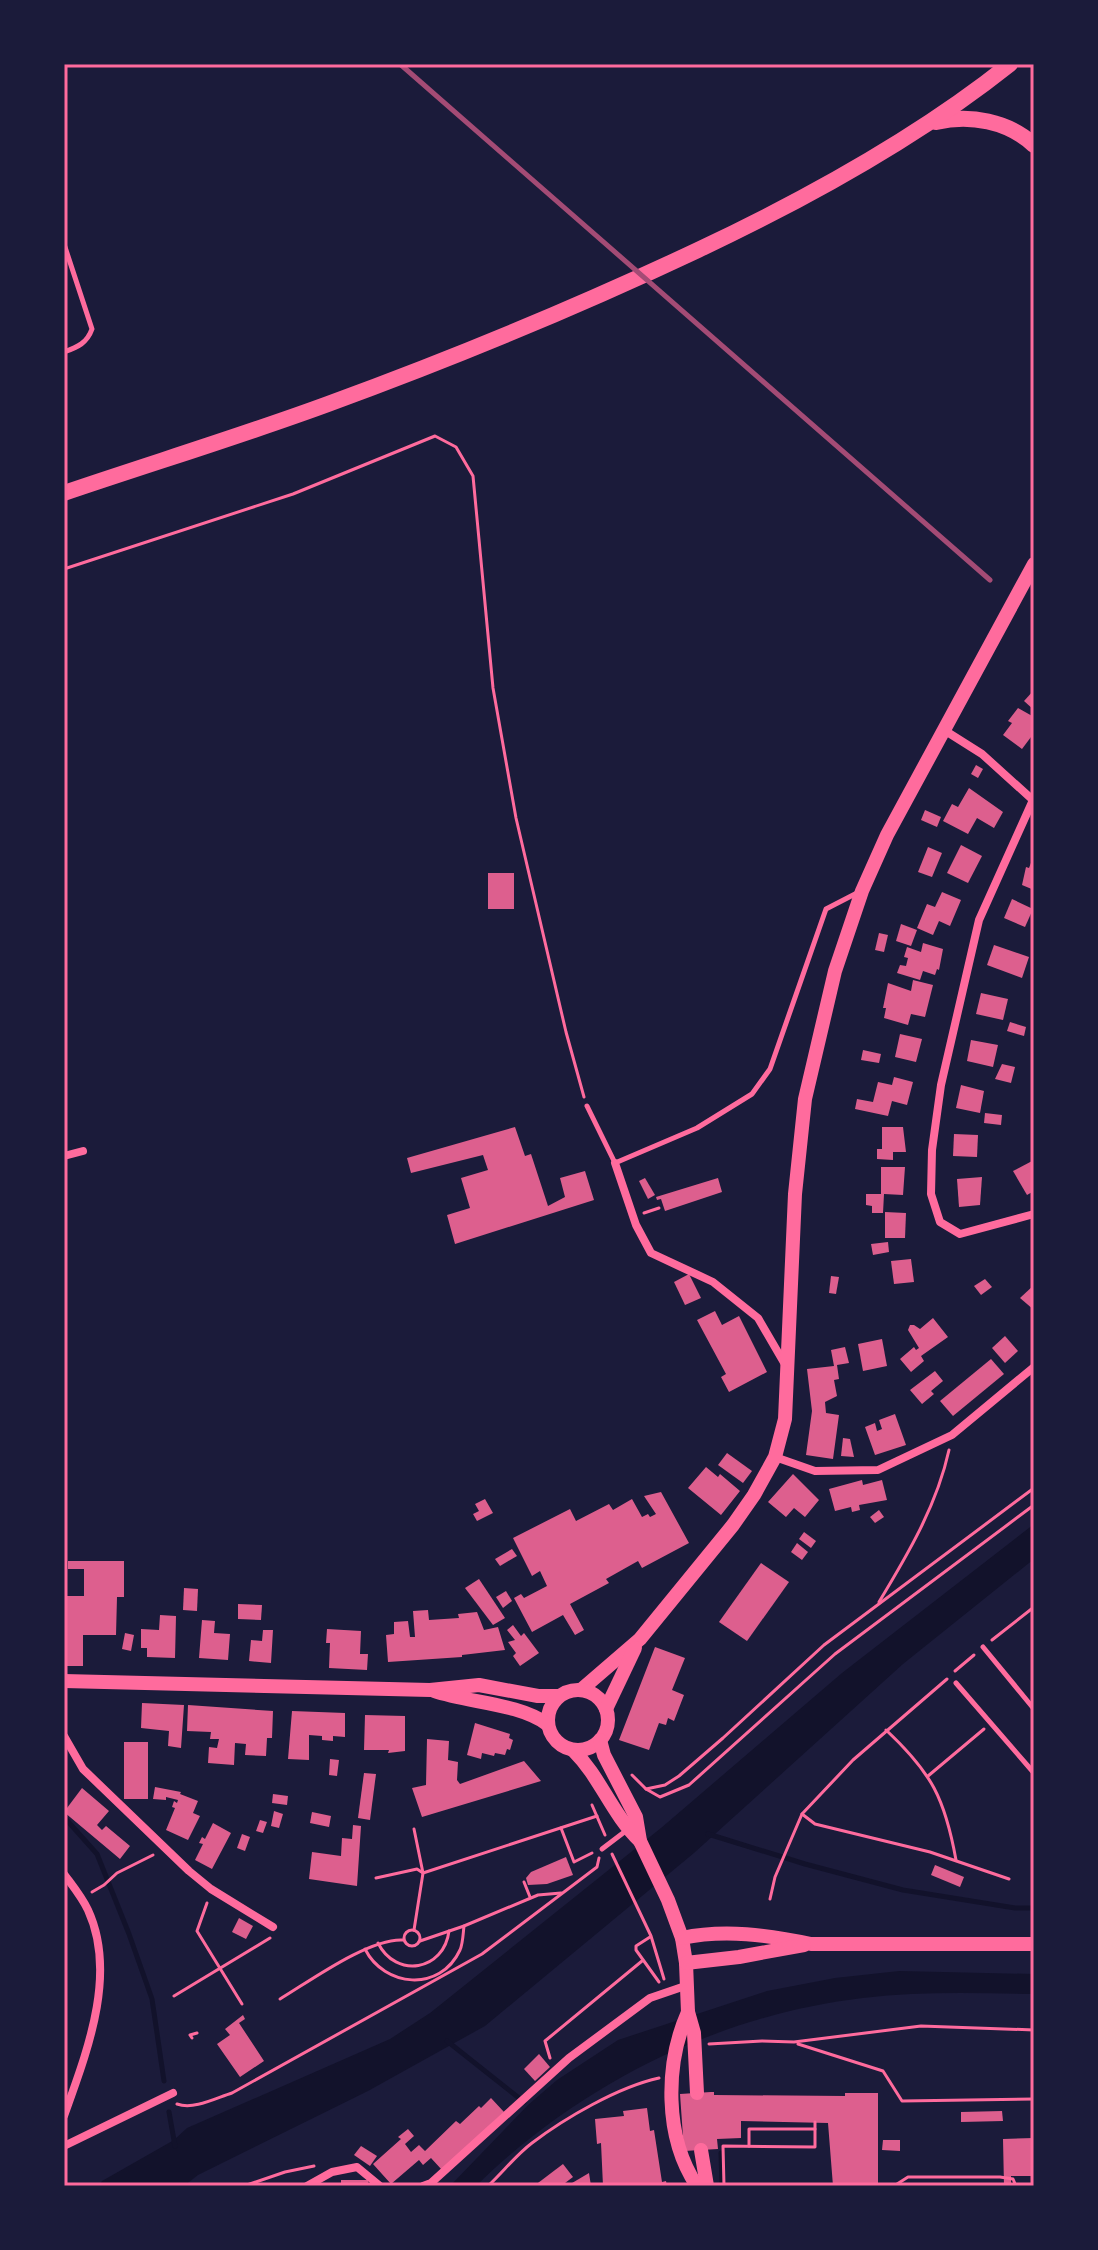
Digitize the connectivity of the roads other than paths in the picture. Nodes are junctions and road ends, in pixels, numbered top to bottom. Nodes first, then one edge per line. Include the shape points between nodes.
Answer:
1 (1010, 64) edge
2 (926, 124) junction
3 (1034, 145) edge
4 (64, 244) edge
5 (64, 352) edge
6 (64, 493) edge
7 (1034, 564) edge
8 (944, 730) junction
9 (1033, 801) edge
10 (862, 891) junction
11 (587, 1106) road end
12 (83, 1151) dead end
13 (64, 1156) edge
14 (615, 1163) junction
15 (1034, 1214) edge
16 (1034, 1367) edge
17 (789, 1370) junction
18 (775, 1457) junction
19 (640, 1639) junction
20 (983, 1647) road end
21 (64, 1681) edge
22 (956, 1683) dead end
23 (582, 1689) junction
24 (430, 1690) junction
25 (558, 1696) junction
26 (606, 1709) junction
27 (1034, 1709) edge
28 (547, 1724) junction
29 (64, 1736) edge
30 (600, 1740) junction
31 (573, 1750) junction
32 (1034, 1773) edge
33 (628, 1830) junction
34 (640, 1841) junction
35 (602, 1849) road end
36 (64, 1874) edge
37 (273, 1927) road end
38 (682, 1938) junction
39 (811, 1944) junction
40 (1034, 1944) edge
41 (686, 1963) junction
42 (688, 1985) junction
43 (688, 2008) junction
44 (173, 2093) road end
45 (697, 2093) dead end
46 (64, 2116) edge
47 (64, 2146) edge
48 (701, 2150) dead end
49 (307, 2186) edge
50 (380, 2186) edge
51 (423, 2186) edge
52 (697, 2186) edge
53 (707, 2186) edge

1 - 2 highway
2 - 3 highway via 976,119 1021,133
2 - 6 highway via 791,203 595,298 326,405
4 - 5 lane via 92,329 88,340
7 - 8 main road
8 - 9 street via 982,754
8 - 10 main road
9 - 15 street via 979,920 941,1085 931,1194 940,1222 960,1234
10 - 14 lane via 826,909 770,1069 752,1094 697,1128
10 - 17 main road via 829,995 805,1099 795,1194
11 - 14 lane
12 - 13 street
14 - 17 street via 651,1253 713,1282 758,1318
16 - 18 street via 952,1435 878,1470 815,1471
17 - 18 main road
18 - 19 main road via 733,1525
19 - 23 main road
19 - 26 main road
20 - 27 lane
21 - 24 main road
22 - 32 lane
23 - 25 main road
23 - 26 main road
24 - 25 main road via 479,1685
24 - 28 main road via 535,1715
25 - 28 main road
26 - 30 main road via 608,1722
28 - 31 main road via 558,1743
29 - 37 street via 83,1769 166,1849 211,1889
30 - 31 main road
30 - 34 main road via 636,1817
31 - 33 main road
33 - 34 main road
33 - 35 lane
34 - 38 main road
36 - 46 street via 89,1911 100,1966 85,2057
38 - 39 main road via 704,1933
38 - 41 main road
39 - 40 main road
39 - 41 main road
41 - 42 main road
42 - 43 main road
42 - 51 street via 650,1998 569,2058
43 - 45 main road
43 - 52 main road via 669,2072 674,2130
44 - 47 street
48 - 53 main road
49 - 50 street via 332,2172 357,2167

